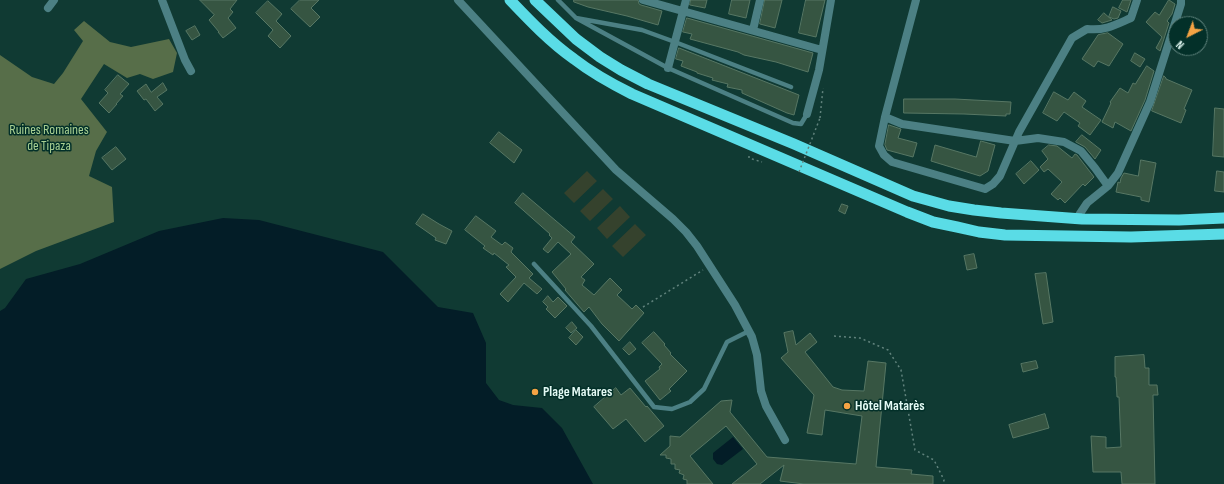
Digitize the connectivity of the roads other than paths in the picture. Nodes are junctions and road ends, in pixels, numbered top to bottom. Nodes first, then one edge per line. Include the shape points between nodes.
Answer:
1 (54, 0) edge
2 (162, 0) edge
3 (458, 0) edge
4 (510, 0) edge
5 (535, 0) edge
6 (558, 0) edge
7 (643, 0) edge
8 (686, 0) edge
9 (760, 0) edge
10 (831, 0) edge
11 (916, 0) edge
12 (1137, 0) edge
13 (1181, 0) edge
14 (48, 8) dead end
15 (684, 11) junction
16 (576, 18) junction
17 (752, 30) junction
18 (675, 42) junction
19 (822, 50) junction
20 (668, 68) junction
21 (191, 71) dead end
22 (791, 87) dead end
23 (807, 114) joint
24 (885, 117) junction
25 (1016, 141) junction
26 (1108, 186) junction
27 (1077, 218) junction
28 (1224, 218) edge
29 (1224, 234) edge
30 (534, 264) dead end
31 (748, 331) junction
32 (785, 440) dead end

1 - 14 street
2 - 21 street
3 - 31 street via 616,170 686,232 735,305
4 - 29 highway via 573,59 627,91 933,222 1005,235 1131,237
5 - 27 highway via 565,29 621,70 648,84 912,196 974,210
6 - 16 lane
7 - 15 street
8 - 15 street
9 - 17 street
10 - 19 street
11 - 24 street
12 - 25 street via 1131,18 1108,28 1088,29 1072,38
13 - 26 street via 1150,102 1118,173
15 - 17 street
15 - 18 street
16 - 18 lane via 642,30
16 - 20 lane
17 - 19 street
18 - 20 street
18 - 22 lane
19 - 23 street
20 - 23 lane via 793,123 801,124
24 - 25 street via 902,124
24 - 25 street via 879,146 884,156 892,162 985,189 1000,176
25 - 26 street via 1038,138 1064,142 1081,152
26 - 27 street via 1087,202
27 - 28 highway
30 - 31 lane via 591,326 654,407 672,409 690,402 704,389 727,342
31 - 32 street via 757,355 763,399

